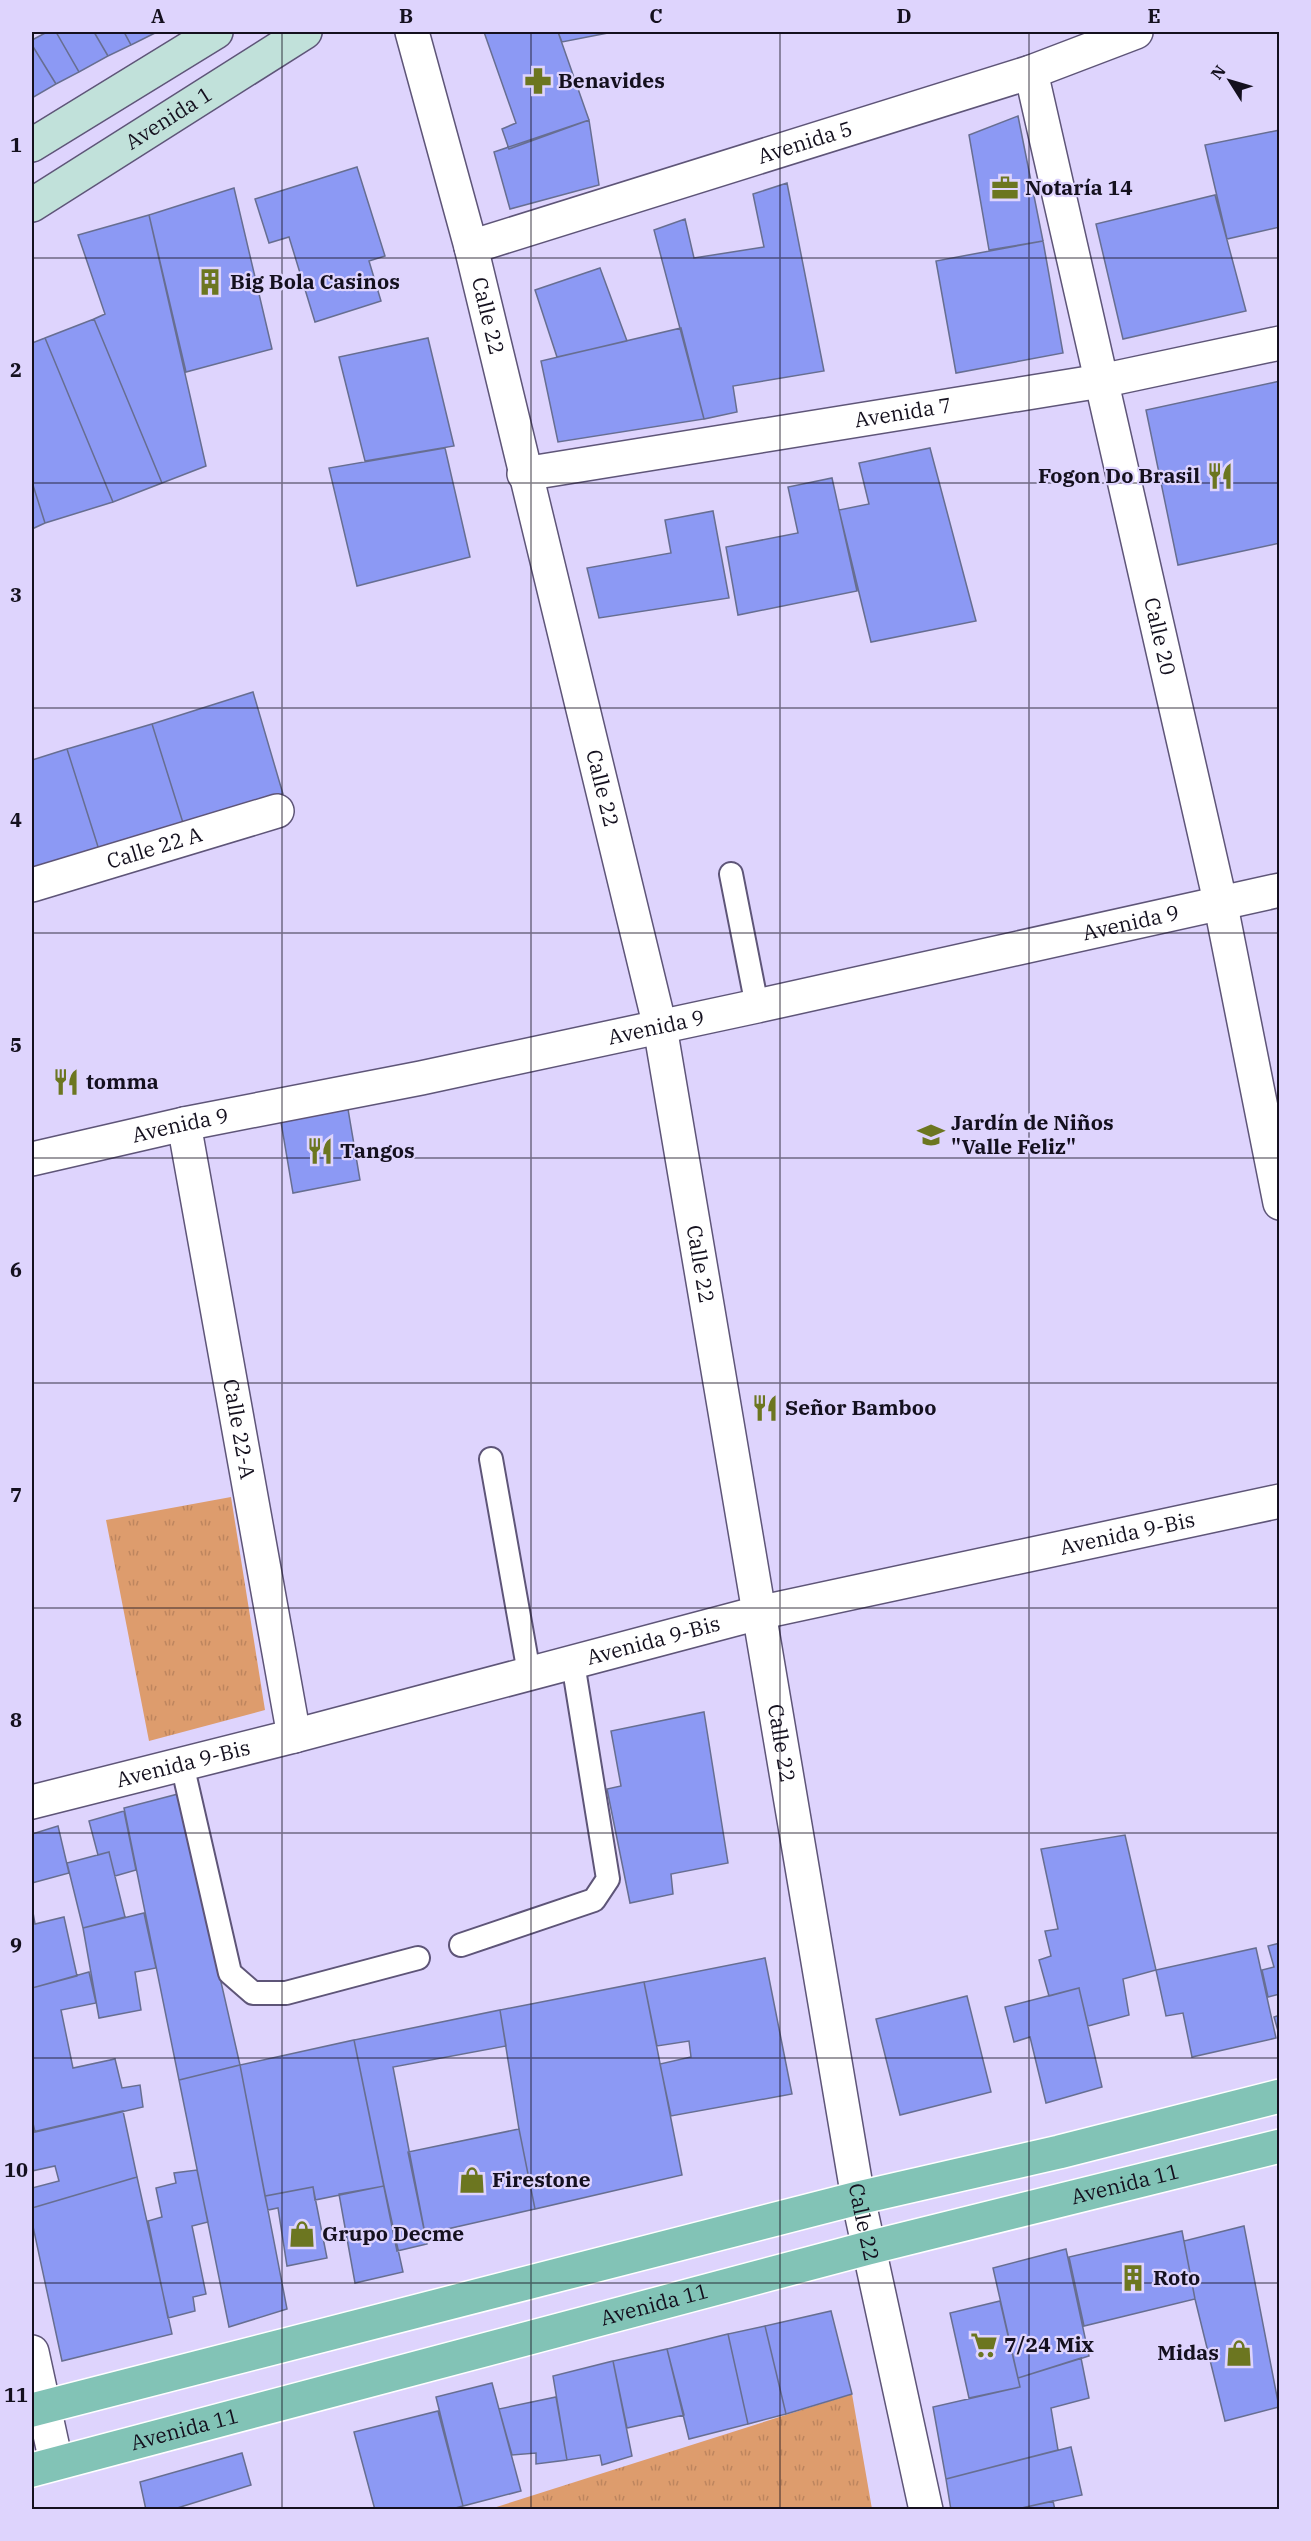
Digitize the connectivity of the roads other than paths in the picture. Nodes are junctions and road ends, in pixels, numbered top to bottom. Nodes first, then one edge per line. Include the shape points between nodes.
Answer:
1 (216, 32) edge
2 (305, 32) edge
3 (412, 32) edge
4 (1136, 32) edge
5 (1031, 72) junction
6 (32, 145) edge
7 (32, 205) edge
8 (471, 247) junction
9 (1280, 343) edge
10 (1101, 381) junction
11 (524, 474) junction
12 (277, 811) dead end
13 (731, 874) dead end
14 (32, 885) edge
15 (1280, 890) edge
16 (1220, 901) junction
17 (757, 1006) junction
18 (660, 1027) junction
19 (184, 1124) junction
20 (32, 1159) edge
21 (1280, 1203) edge
22 (490, 1459) dead end
23 (1280, 1501) edge
24 (758, 1613) junction
25 (573, 1663) junction
26 (529, 1673) junction
27 (294, 1736) junction
28 (182, 1764) junction
29 (32, 1802) edge
30 (461, 1945) dead end
31 (418, 1958) dead end
32 (1280, 2096) edge
33 (1280, 2146) edge
34 (1059, 2152) junction
35 (858, 2198) junction
36 (1070, 2200) junction
37 (868, 2248) junction
38 (486, 2294) junction
39 (496, 2346) junction
40 (32, 2352) edge
41 (37, 2408) edge
42 (44, 2466) edge
43 (926, 2510) edge

1 - 6 main road
2 - 7 main road, Avenida 1
3 - 8 street, Calle 22
4 - 5 street, Avenida 5
5 - 8 street, Avenida 5
5 - 10 street, Calle 20
8 - 11 street, Calle 22
9 - 10 street, Avenida 7
10 - 11 street, Avenida 7
10 - 16 street, Calle 20
11 - 18 street, Calle 22
12 - 14 street, Calle 22 A
13 - 17 lane
15 - 16 street, Avenida 9
16 - 17 street, Avenida 9
16 - 21 street, Calle 20
17 - 18 street, Avenida 9
18 - 19 street, Avenida 9
18 - 24 street, Calle 22
19 - 20 street, Avenida 9
19 - 27 street, Calle 22-A
22 - 26 lane
23 - 24 street, Avenida 9-Bis
24 - 25 street, Avenida 9-Bis
24 - 35 street, Calle 22
25 - 26 street, Avenida 9-Bis
25 - 30 lane via 608,1880 594,1900
26 - 27 street, Avenida 9-Bis
27 - 28 street, Avenida 9-Bis
28 - 29 street, Avenida 9-Bis
28 - 31 lane via 230,1973 253,1993 286,1993
32 - 34 main road
33 - 36 main road, Avenida 11
34 - 35 main road
34 - 36 main road
35 - 37 street, Calle 22
35 - 38 main road
36 - 37 main road, Avenida 11
37 - 39 main road, Avenida 11
37 - 43 street, Calle 22
38 - 39 main road
38 - 41 main road
39 - 42 main road, Avenida 11
40 - 41 street
41 - 42 street

